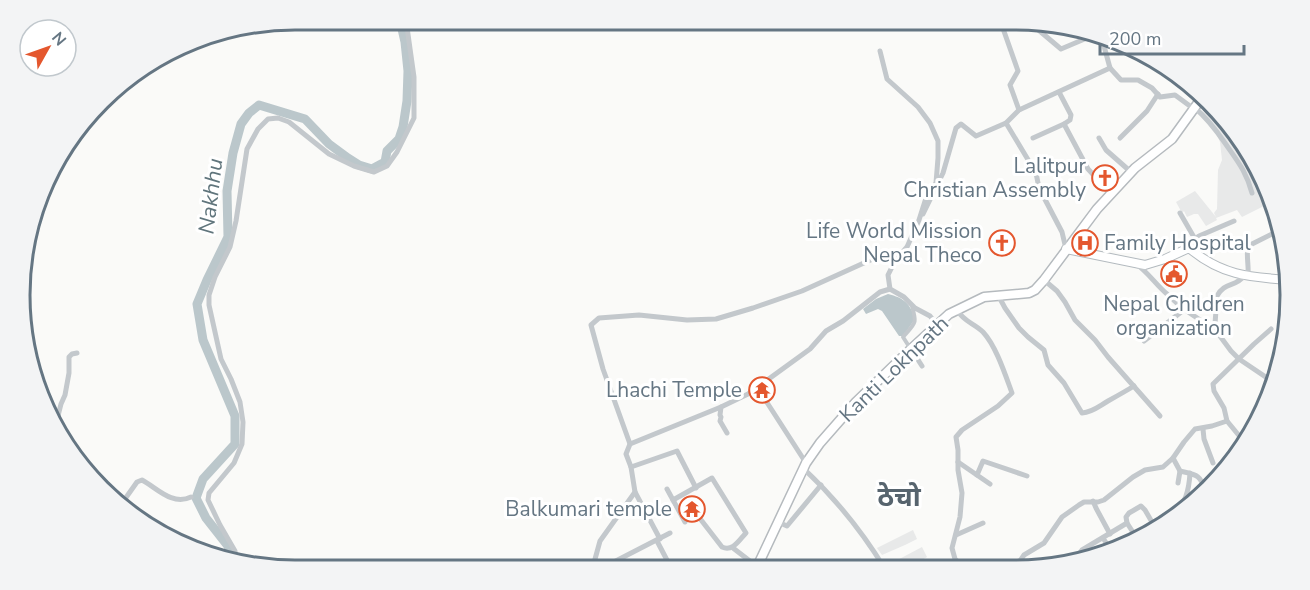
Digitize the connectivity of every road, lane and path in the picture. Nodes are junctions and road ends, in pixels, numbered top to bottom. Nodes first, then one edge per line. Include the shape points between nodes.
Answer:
1 (407, 30) edge
2 (1004, 30) edge
3 (1041, 31) edge
4 (1084, 39) edge
5 (1103, 45) edge
6 (880, 51) dead end
7 (1110, 68) junction
8 (1059, 92) junction
9 (1158, 94) junction
10 (1197, 103) edge
11 (1194, 108) junction
12 (1019, 110) junction
13 (1006, 123) junction
14 (1064, 124) junction
15 (1033, 138) dead end
16 (1099, 138) dead end
17 (1120, 138) dead end
18 (1131, 172) junction
19 (1252, 193) dead end
20 (1111, 194) junction
21 (1180, 213) dead end
22 (920, 220) junction
23 (1234, 220) dead end
24 (1273, 234) edge
25 (1195, 239) junction
26 (1189, 248) junction
27 (1066, 249) junction
28 (895, 261) junction
29 (1132, 262) junction
30 (1246, 276) junction
31 (1279, 279) edge
32 (1044, 280) junction
33 (890, 289) junction
34 (998, 295) junction
35 (911, 304) junction
36 (1185, 309) junction
37 (957, 310) junction
38 (937, 325) junction
39 (1214, 328) junction
40 (1270, 329) dead end
41 (1144, 341) dead end
42 (910, 349) junction
43 (77, 353) dead end
44 (1239, 359) junction
45 (922, 366) dead end
46 (1267, 378) edge
47 (1134, 386) junction
48 (757, 387) junction
49 (721, 407) junction
50 (58, 414) edge
51 (1160, 416) dead end
52 (1227, 421) junction
53 (1203, 429) junction
54 (727, 433) dead end
55 (1239, 436) edge
56 (630, 444) junction
57 (1173, 459) junction
58 (958, 462) junction
59 (1213, 464) dead end
60 (804, 465) junction
61 (631, 467) junction
62 (1180, 471) junction
63 (1190, 473) junction
64 (977, 475) junction
65 (1027, 476) dead end
66 (1202, 482) edge
67 (1178, 483) dead end
68 (990, 484) dead end
69 (821, 485) junction
70 (696, 488) junction
71 (667, 489) dead end
72 (634, 492) junction
73 (191, 497) dead end
74 (1186, 497) edge
75 (125, 498) edge
76 (673, 500) junction
77 (1093, 501) junction
78 (698, 516) dead end
79 (685, 522) dead end
80 (778, 522) junction
81 (1151, 522) edge
82 (983, 523) dead end
83 (1128, 523) junction
84 (1133, 532) edge
85 (670, 533) dead end
86 (1110, 534) junction
87 (956, 535) junction
88 (1103, 538) junction
89 (659, 540) junction
90 (1107, 544) edge
91 (731, 548) junction
92 (1081, 552) edge
93 (235, 553) edge
94 (595, 560) edge
95 (618, 560) edge
96 (667, 560) edge
97 (747, 560) edge
98 (761, 560) edge
99 (880, 560) edge
100 (956, 560) edge
101 (1021, 560) edge

1 - 93 street via 414,77 414,118 387,166 374,172 354,166 329,154 289,122 278,118 268,119 247,149 230,248 209,295 221,358 240,402 243,422 242,444 234,463 209,493 208,500
2 - 12 street via 1018,71 1010,85
3 - 4 street via 1062,49
5 - 7 street
6 - 22 street via 887,79 918,107 938,141 936,183 926,198
7 - 8 street
7 - 9 street via 1121,81 1138,80
8 - 12 street
8 - 14 street via 1071,115
9 - 11 street via 1175,95
9 - 17 street
10 - 11 main road, Kanti Lokhpath
11 - 18 main road, Kanti Lokhpath via 1172,139
11 - 19 street via 1239,161
12 - 13 street
13 - 22 street via 976,136 961,124 956,128 944,173
13 - 27 street via 1036,173
14 - 15 street
14 - 20 street via 1088,169
16 - 18 street via 1106,150
18 - 20 main road, Kanti Lokhpath
20 - 27 main road, Kanti Lokhpath
21 - 25 street
22 - 28 street
23 - 25 street
24 - 30 street via 1248,246
25 - 26 street
26 - 29 main road via 1145,265
26 - 30 main road via 1212,264
27 - 29 main road
27 - 32 main road, Kanti Lokhpath
28 - 33 street via 888,275
28 - 56 street via 886,253 802,291 716,319 687,321 639,315 599,318 591,326
29 - 36 street
30 - 31 main road
30 - 39 street via 1219,291
32 - 34 main road, Kanti Lokhpath via 1029,293
32 - 47 street
33 - 35 street
33 - 48 street via 826,331 810,349
34 - 37 main road, Kanti Lokhpath
34 - 47 street via 1022,332 1044,350 1048,365 1082,413 1097,409
35 - 38 street
35 - 42 street via 916,319 903,337
36 - 39 street
36 - 41 street
37 - 38 main road, Kanti Lokhpath
37 - 58 street via 987,337 1012,393 958,434
38 - 42 main road, Kanti Lokhpath
39 - 44 street
40 - 44 street
42 - 45 street
42 - 60 main road, Kanti Lokhpath via 856,402
43 - 50 street via 69,357
44 - 46 street
44 - 52 street via 1213,384
47 - 51 street
48 - 49 street
48 - 60 street
49 - 54 street via 720,421
49 - 56 street
52 - 53 street
52 - 55 street
53 - 57 street via 1195,429
53 - 59 street
56 - 61 street via 626,454
57 - 62 street
57 - 77 street via 1163,467 1133,477 1104,500
58 - 64 street
58 - 87 street via 962,493
60 - 69 street
60 - 80 main road, Kanti Lokhpath
61 - 70 street via 676,451
61 - 72 street
62 - 63 street
62 - 67 street
63 - 66 street
63 - 74 street
64 - 65 street via 983,461
64 - 68 street
69 - 80 street via 787,526
69 - 99 street
70 - 76 street
70 - 91 street via 712,478 746,533
71 - 76 street
72 - 89 street
72 - 94 street via 600,541
73 - 75 street via 171,498 142,480
76 - 79 street
77 - 86 street
77 - 101 street via 1084,502 1062,517 1044,543
78 - 91 street via 722,547
80 - 98 main road, Kanti Lokhpath
81 - 83 street via 1141,506 1129,513
82 - 87 street
83 - 84 street
83 - 86 street
85 - 89 street
86 - 88 street
87 - 100 street via 952,548
88 - 90 street
88 - 92 street
89 - 95 street
89 - 96 street
91 - 97 street

